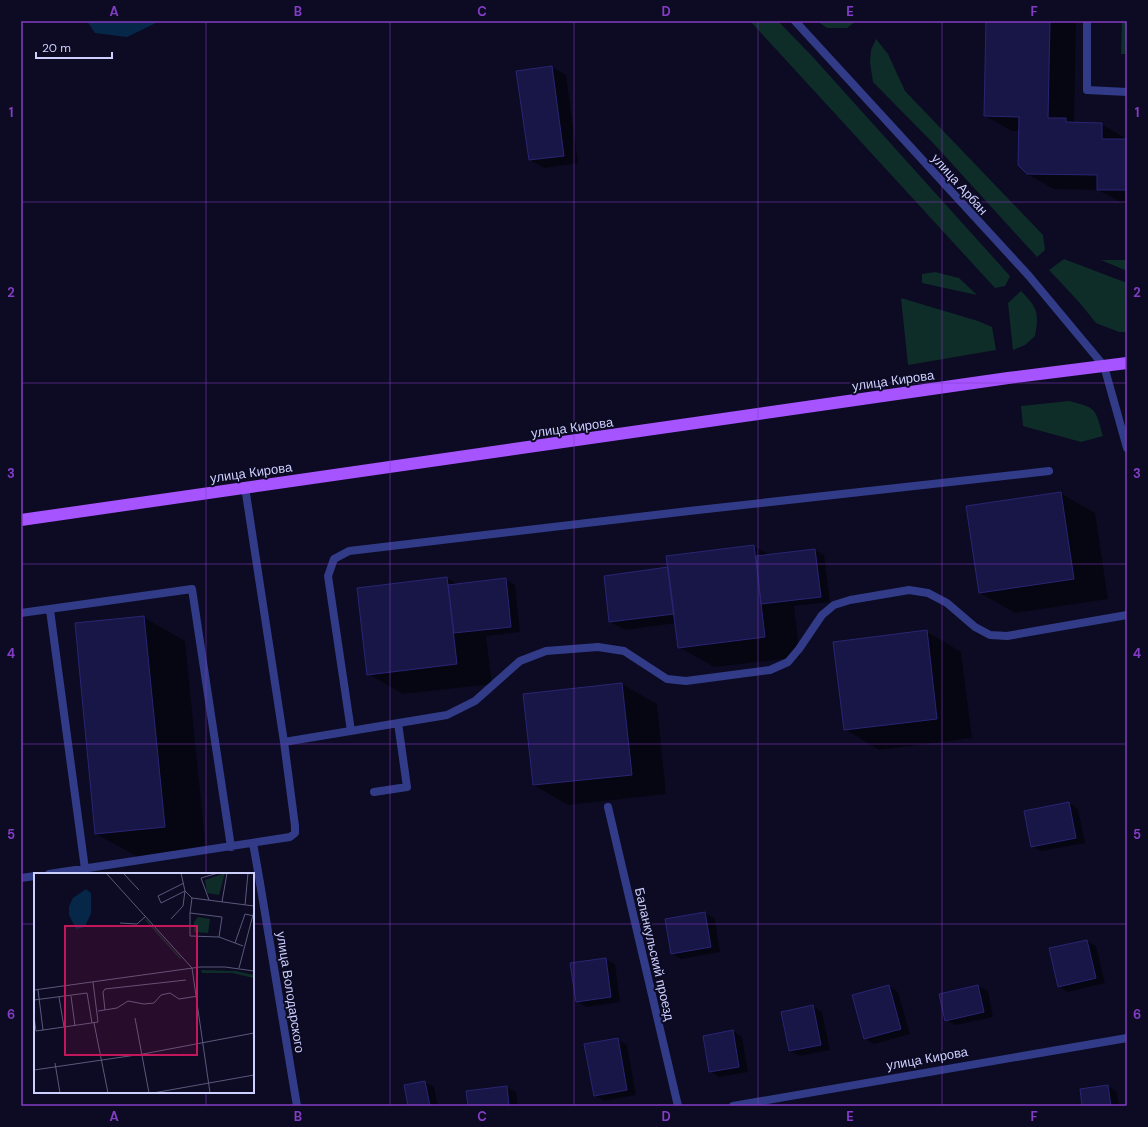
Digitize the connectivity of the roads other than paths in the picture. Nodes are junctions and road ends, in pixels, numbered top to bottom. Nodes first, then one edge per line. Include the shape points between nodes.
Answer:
1 (795, 21) edge
2 (1087, 21) edge
3 (1127, 92) edge
4 (1127, 363) edge
5 (1104, 366) junction
6 (1127, 448) edge
7 (1049, 471) dead end
8 (245, 487) junction
9 (21, 520) edge
10 (50, 610) junction
11 (21, 613) edge
12 (1127, 615) edge
13 (398, 723) junction
14 (351, 731) junction
15 (284, 742) junction
16 (374, 792) dead end
17 (608, 807) dead end
18 (253, 843) junction
19 (231, 847) junction
20 (85, 869) junction
21 (56, 873) edge
22 (34, 876) edge
23 (21, 878) edge
24 (1127, 1038) edge
25 (297, 1106) edge
26 (678, 1106) edge
27 (732, 1106) edge

1 - 5 street, улица Арбан via 1029,276
2 - 3 street via 1087,90
4 - 5 main road, улица Кирова
5 - 6 street
5 - 8 main road, улица Кирова
7 - 14 street via 349,551 334,559 328,576
8 - 9 main road, улица Кирова
8 - 15 street
10 - 11 street
10 - 19 street via 192,589
10 - 20 street
12 - 13 street via 1007,636 990,635 975,627 947,603 928,593 909,590 834,605 822,615 788,662 770,670 686,681 667,678 624,651 598,647 546,651 520,661 475,702 448,715
13 - 14 street
13 - 16 street via 407,787
14 - 15 street
15 - 18 street via 295,833 290,837
17 - 26 street, Баланкульский проезд
18 - 19 street
18 - 25 street, улица Володарского
19 - 20 street
20 - 21 street
22 - 23 street
24 - 27 street, улица Кирова

